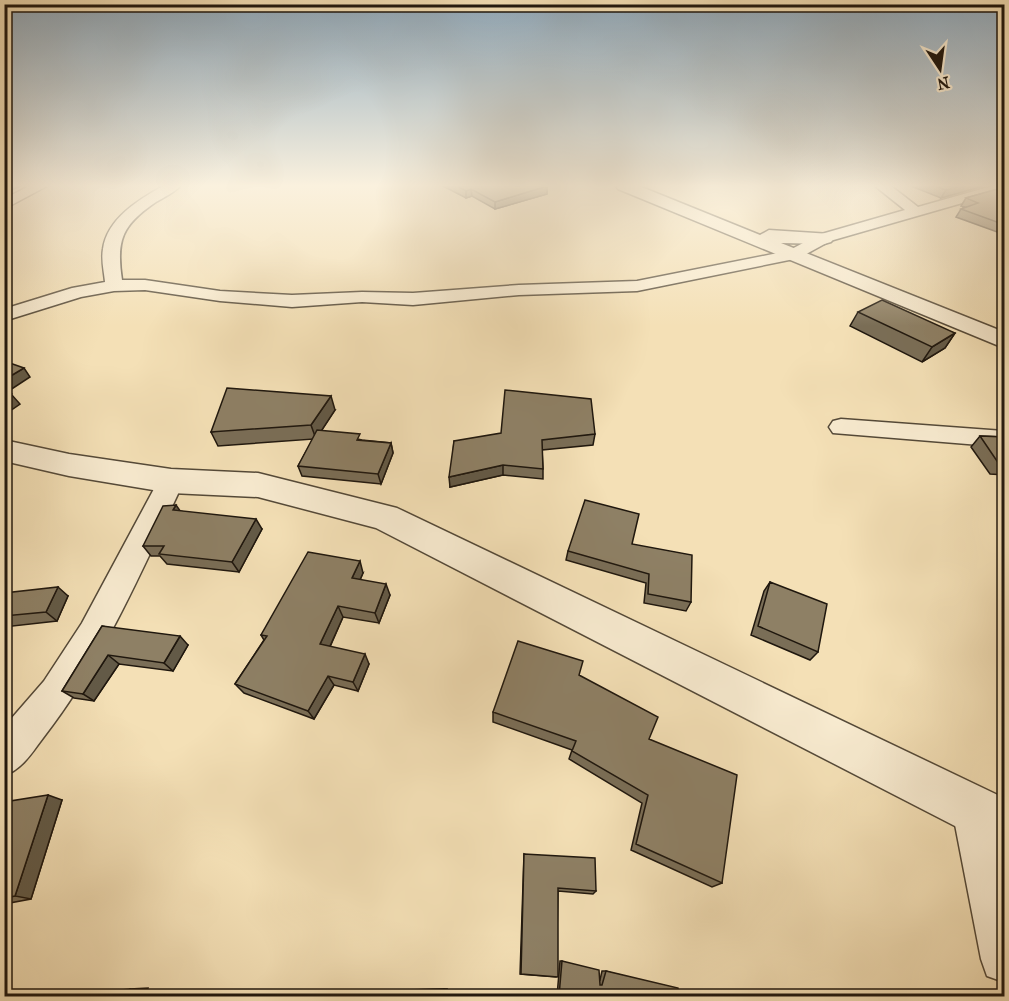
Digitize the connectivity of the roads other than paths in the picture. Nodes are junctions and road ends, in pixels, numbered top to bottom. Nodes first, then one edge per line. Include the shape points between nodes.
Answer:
1 (115, 233) edge
2 (738, 233) edge
3 (746, 233) edge
4 (843, 233) edge
5 (824, 238) junction
6 (793, 255) junction
7 (114, 286) junction
8 (4, 315) edge
9 (1005, 340) edge
10 (841, 427) dead end
11 (1005, 439) edge
12 (4, 450) edge
13 (171, 481) junction
14 (4, 757) edge
15 (988, 817) edge
16 (1005, 959) edge

1 - 7 street via 111,247
2 - 6 street
3 - 5 street
4 - 5 street
5 - 6 street
6 - 7 street via 637,286 413,299 280,301 145,285
6 - 9 street
7 - 8 street via 78,292
10 - 11 street
12 - 13 street
13 - 14 street via 94,634 56,693
13 - 15 street via 258,485 385,517
15 - 16 street

